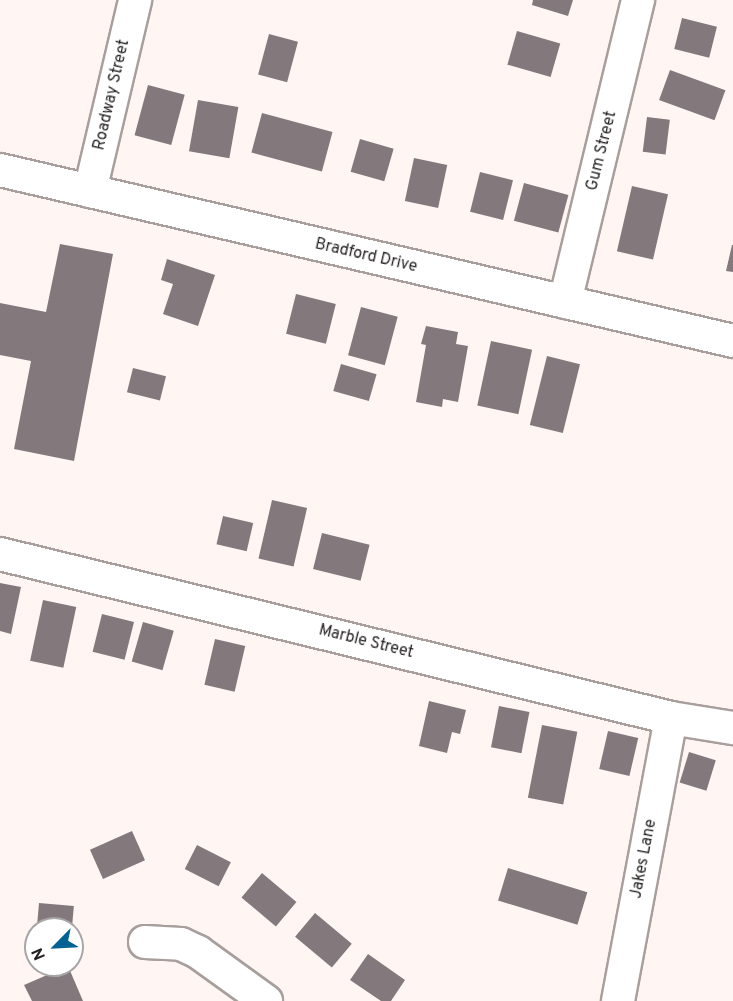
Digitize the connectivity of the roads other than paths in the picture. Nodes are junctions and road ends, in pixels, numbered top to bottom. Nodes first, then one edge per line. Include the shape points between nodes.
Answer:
1 (135, 0) edge
2 (638, 0) edge
3 (0, 170) edge
4 (90, 191) junction
5 (565, 302) junction
6 (733, 341) edge
7 (0, 554) edge
8 (670, 718) junction
9 (733, 729) edge
10 (146, 942) dead end
11 (266, 1001) edge
12 (618, 1001) edge

1 - 4 street, Roadway Street
2 - 5 street, Gum Street
3 - 4 street, Bradford Drive
4 - 5 street, Bradford Drive
5 - 6 street, Bradford Drive
7 - 8 street, Marble Street
8 - 9 street, Marble Street
8 - 12 street, Jakes Lane
10 - 11 street via 181,944 198,952

